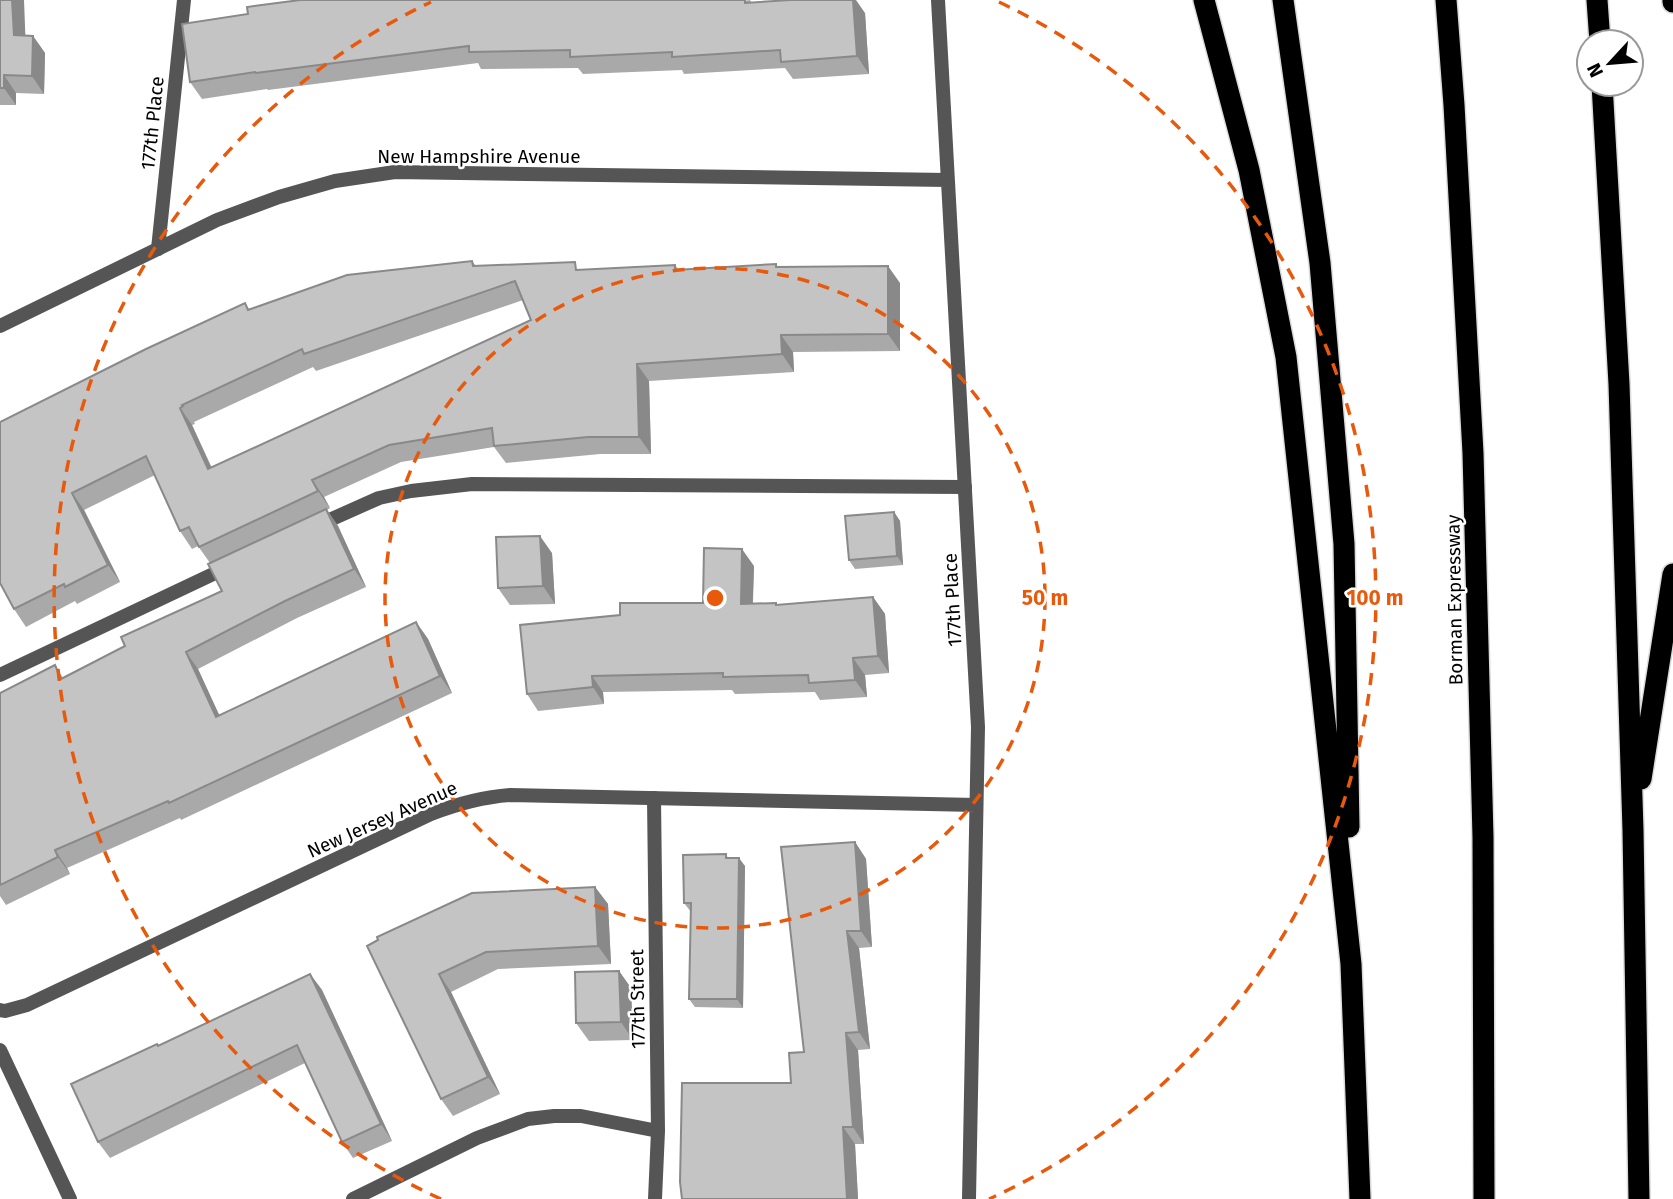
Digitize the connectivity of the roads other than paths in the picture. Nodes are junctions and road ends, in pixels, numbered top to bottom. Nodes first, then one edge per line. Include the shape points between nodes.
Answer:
1 (184, 0) edge
2 (938, 0) edge
3 (1204, 0) edge
4 (1283, 0) edge
5 (1446, 0) edge
6 (1597, 0) edge
7 (1599, 28) edge
8 (1603, 98) edge
9 (947, 180) junction
10 (158, 249) junction
11 (0, 326) edge
12 (965, 487) junction
13 (306, 530) edge
14 (245, 559) edge
15 (1673, 574) edge
16 (0, 676) edge
17 (654, 798) junction
18 (976, 805) junction
19 (1633, 830) junction
20 (1351, 964) junction
21 (0, 1010) edge
22 (0, 1051) edge
23 (658, 1130) junction
24 (70, 1199) edge
25 (353, 1199) edge
26 (656, 1199) edge
27 (969, 1199) edge
28 (1360, 1199) edge
29 (1484, 1199) edge
30 (1639, 1199) edge

1 - 10 street, 177th Place
2 - 9 street, 177th Place
3 - 20 highway via 1249,170 1286,356
4 - 20 highway via 1320,263 1344,544
5 - 29 highway, Borman Expressway via 1473,453 1483,837
6 - 7 highway
8 - 19 highway via 1619,384
9 - 10 street, New Hampshire Avenue via 395,172 335,181 279,197
9 - 12 street, 177th Place
10 - 11 street, New Hampshire Avenue
12 - 13 street via 472,484 379,498
12 - 18 street, 177th Place via 978,727
14 - 16 street
15 - 19 highway
17 - 18 street, New Jersey Avenue
17 - 21 street, New Jersey Avenue via 510,795 455,805 27,1005
17 - 23 street, 177th Street
18 - 27 street, 177th Place
19 - 30 highway
20 - 28 highway
22 - 24 street
23 - 25 street via 582,1116 527,1119 477,1138
23 - 26 street, 177th Street

